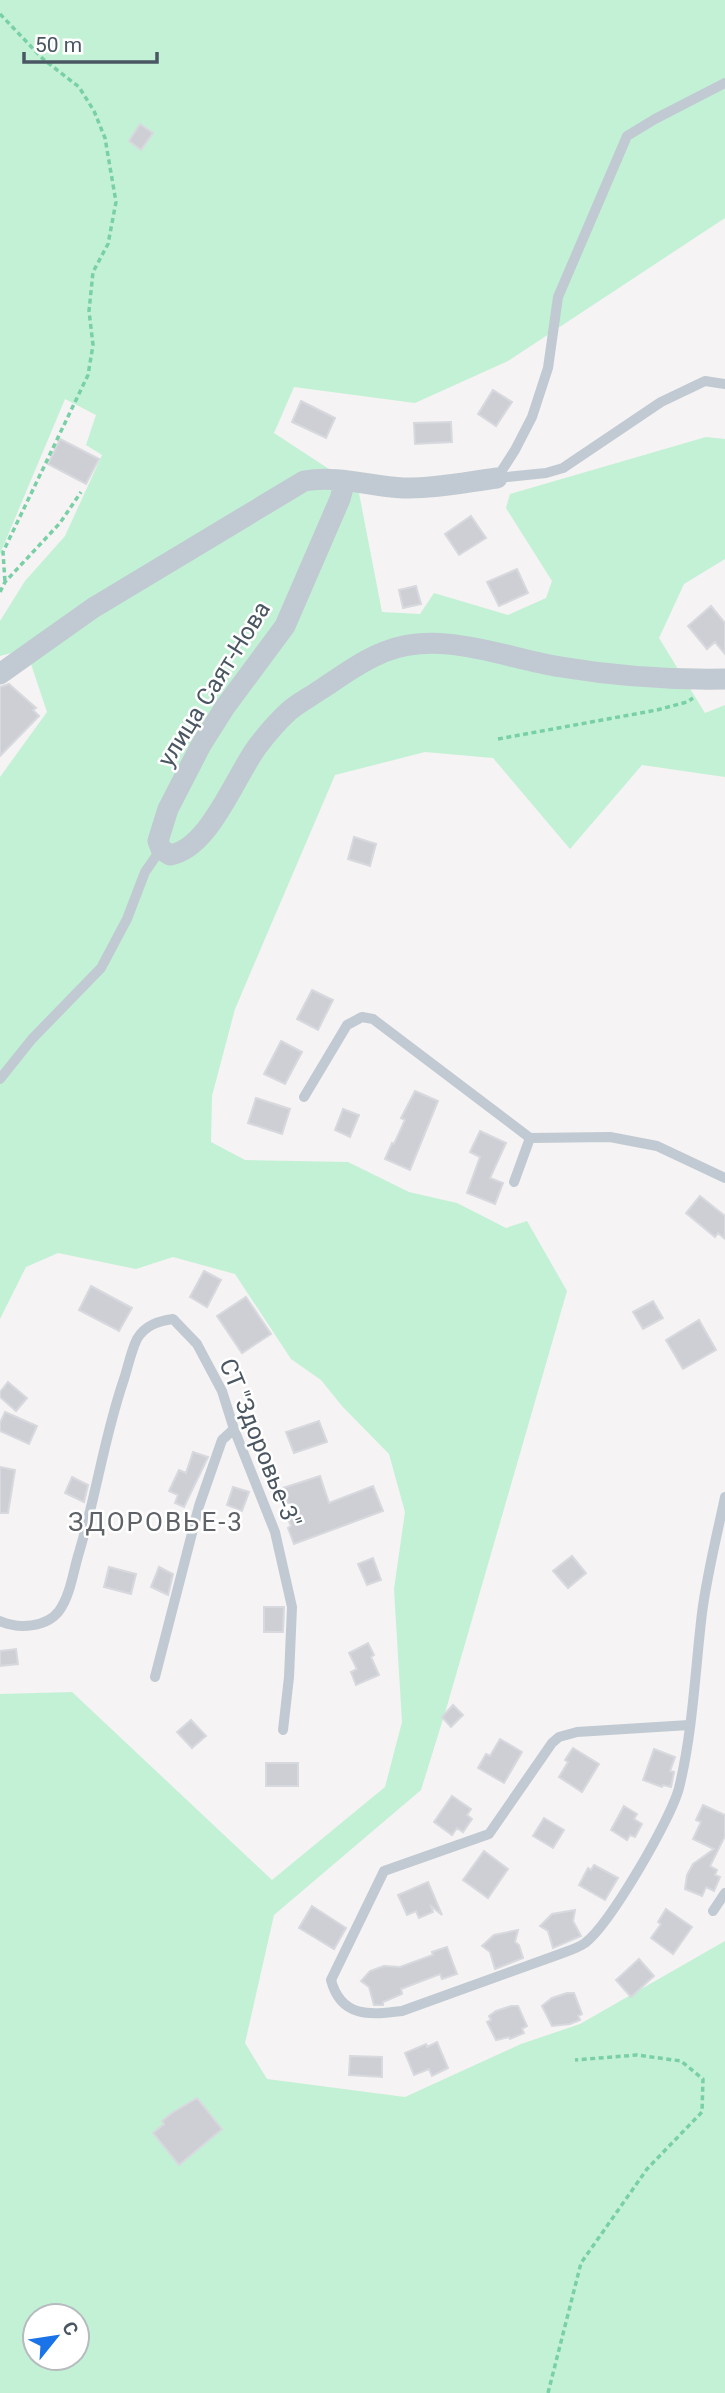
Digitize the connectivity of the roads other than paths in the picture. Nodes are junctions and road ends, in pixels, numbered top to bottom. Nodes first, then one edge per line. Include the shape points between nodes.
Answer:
1 (725, 83) edge
2 (725, 384) edge
3 (497, 478) junction
4 (345, 481) junction
5 (0, 674) edge
6 (715, 679) edge
7 (161, 849) junction
8 (0, 1079) edge
9 (304, 1097) dead end
10 (530, 1138) junction
11 (725, 1178) edge
12 (514, 1182) dead end
13 (234, 1429) junction
14 (725, 1497) edge
15 (0, 1620) edge
16 (155, 1677) dead end
17 (690, 1726) junction
18 (283, 1730) dead end
19 (725, 1893) edge
20 (713, 1911) dead end

1 - 3 lane via 627,136 558,297 548,368 532,416
2 - 3 lane via 705,381 661,402 563,468
3 - 4 street via 405,488
4 - 5 street via 304,481 103,601
4 - 7 street, улица Саят-Нова via 285,626 225,707 168,809 158,841
6 - 7 street via 561,667 434,643 384,652 290,711 257,747 197,840 181,853 170,855
7 - 8 lane via 145,872 101,968
9 - 10 lane via 347,1025 362,1017 373,1019
10 - 11 lane via 610,1137 657,1146
10 - 12 lane
13 - 15 lane, СТ "Здоровье-3" via 222,1391 183,1326 173,1319 148,1327 138,1338 112,1413 93,1507 62,1605 47,1621 31,1626
13 - 16 lane via 222,1440 199,1506
13 - 18 lane, СТ "Здоровье-3" via 275,1532 292,1607
14 - 17 lane via 703,1609
17 - 17 lane via 678,1790 663,1825 613,1910 584,1944 402,2011 351,2010 339,2000 331,1980 384,1871 489,1834 559,1737
19 - 20 lane

